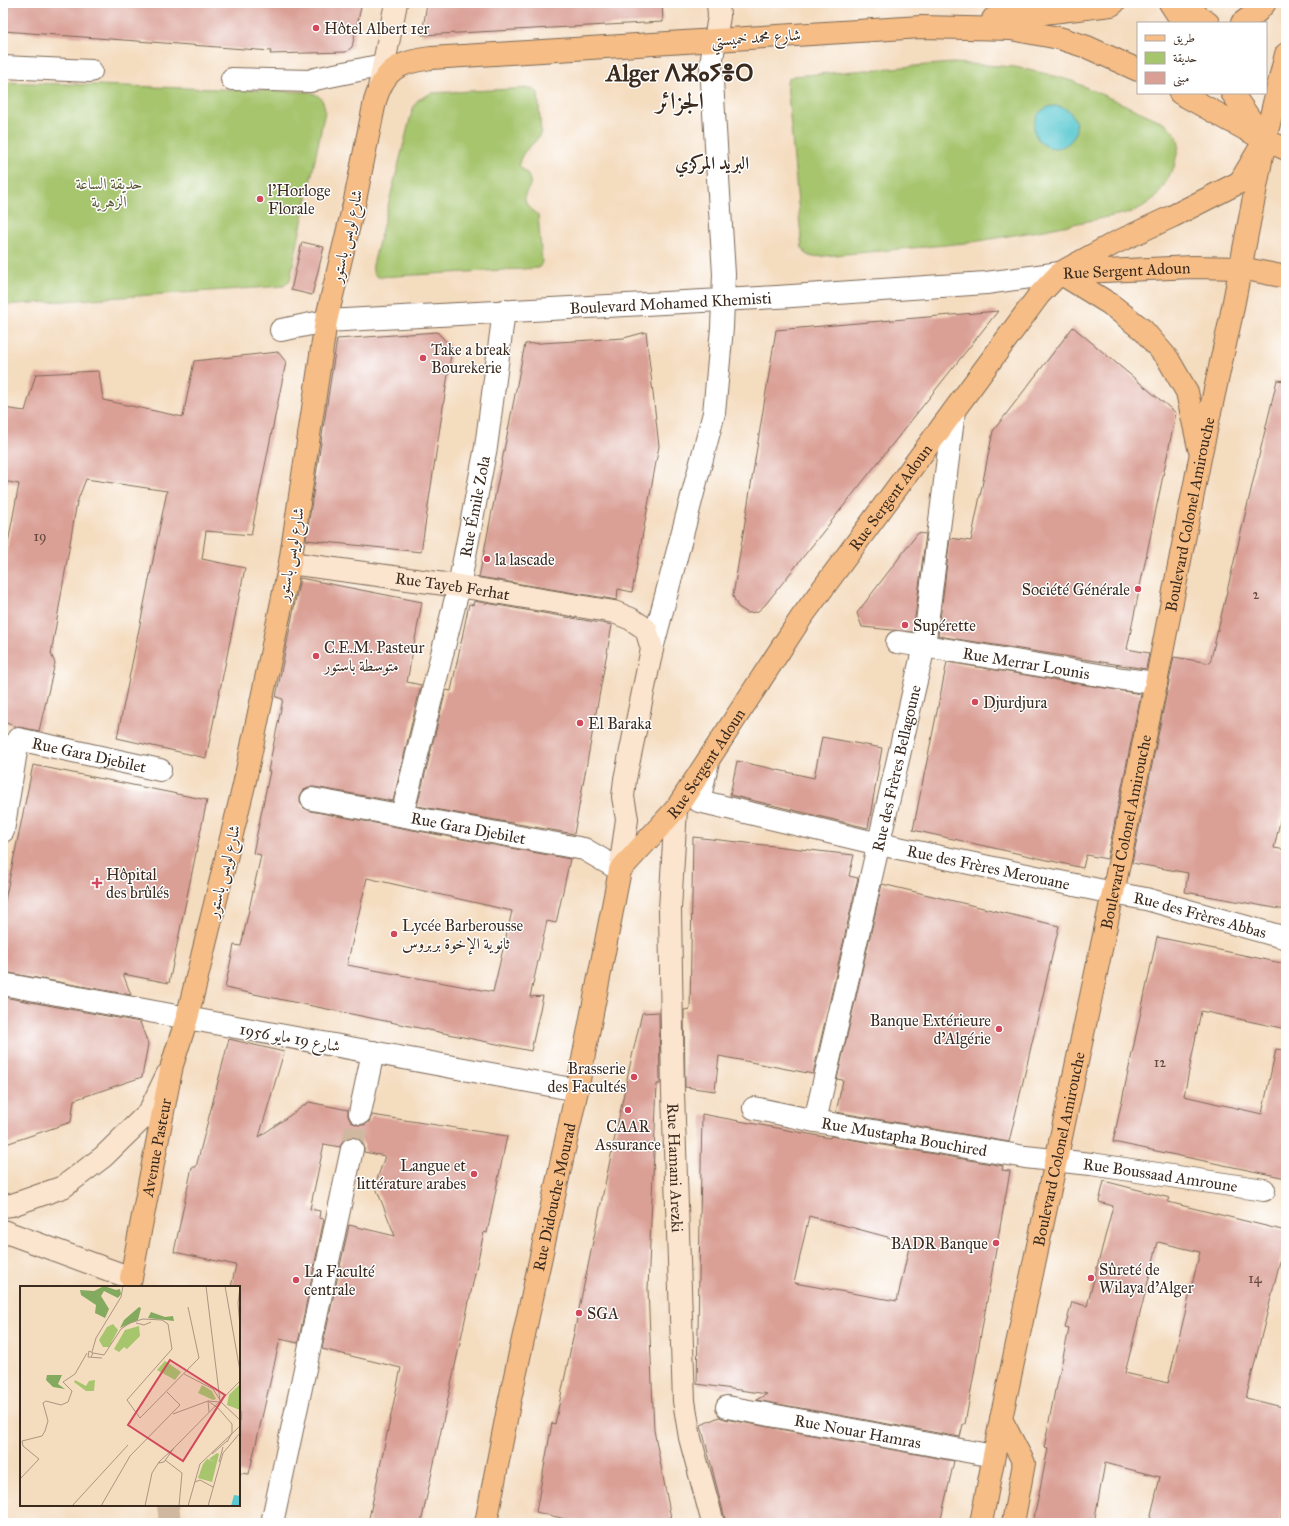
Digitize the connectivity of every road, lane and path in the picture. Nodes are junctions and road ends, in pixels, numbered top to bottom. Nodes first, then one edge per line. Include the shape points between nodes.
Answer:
1 (396, 3) edge
2 (718, 3) edge
3 (1114, 3) edge
4 (1170, 3) edge
5 (1187, 3) edge
6 (1265, 3) edge
7 (1182, 22) edge
8 (1207, 22) edge
9 (1243, 22) edge
10 (921, 27) junction
11 (715, 40) junction
12 (1286, 54) edge
13 (383, 65) junction
14 (3, 67) edge
15 (1137, 70) edge
16 (91, 71) dead end
17 (232, 79) dead end
18 (379, 88) junction
19 (1182, 94) edge
20 (1233, 94) edge
21 (1265, 140) junction
22 (1286, 149) edge
23 (1241, 268) junction
24 (1060, 273) junction
25 (1286, 277) edge
26 (723, 300) junction
27 (504, 311) junction
28 (326, 321) junction
29 (281, 330) dead end
30 (954, 411) junction
31 (1201, 453) junction
32 (290, 563) junction
33 (459, 586) junction
34 (897, 642) dead end
35 (924, 646) junction
36 (652, 649) junction
37 (1156, 683) junction
38 (709, 757) junction
39 (160, 770) dead end
40 (312, 799) dead end
41 (676, 809) junction
42 (402, 815) junction
43 (3, 831) edge
44 (879, 844) junction
45 (620, 870) junction
46 (1113, 893) junction
47 (1286, 938) edge
48 (3, 984) edge
49 (187, 1018) junction
50 (374, 1052) junction
51 (172, 1065) junction
52 (577, 1090) junction
53 (754, 1108) dead end
54 (360, 1113) tunnel mouth
55 (815, 1121) junction
56 (352, 1149) tunnel mouth
57 (1056, 1160) junction
58 (1264, 1190) dead end
59 (3, 1206) edge
60 (3, 1231) edge
61 (727, 1408) dead end
62 (1001, 1420) junction
63 (988, 1455) junction
64 (272, 1523) edge
65 (486, 1523) edge
66 (713, 1523) edge
67 (968, 1523) edge
68 (981, 1523) edge
69 (1013, 1523) edge

1 - 13 main road
2 - 11 main road via 719,16
3 - 10 main road
4 - 7 main road
5 - 8 main road
6 - 9 main road
10 - 11 main road, شارع محمد خميستي
10 - 15 main road, شارع محمد خميستي via 1011,29 1059,38 1087,47
11 - 18 main road, شارع محمد خميستي via 431,58 407,62 392,70
11 - 26 street via 711,65 724,274
12 - 21 main road
13 - 17 street via 310,82
13 - 18 main road
14 - 16 street
18 - 28 main road, شارع لويس باستور
19 - 21 main road
20 - 21 main road
21 - 22 main road
21 - 23 main road, Boulevard Colonel Amirouche
21 - 24 main road via 1240,182
23 - 24 main road, Rue Sergent Adoun
23 - 25 main road, Rue Sergent Adoun
23 - 31 main road, Boulevard Colonel Amirouche
24 - 26 street, Boulevard Mohamed Khemisti via 986,283
24 - 30 main road, Rue Sergent Adoun via 1040,295
24 - 31 main road via 1116,308 1143,330 1168,359 1187,392
26 - 27 street, Boulevard Mohamed Khemisti
26 - 36 street via 714,413
27 - 28 street, Boulevard Mohamed Khemisti
27 - 33 street, Rue Émile Zola via 486,447
28 - 29 street, Boulevard Mohamed Khemisti
28 - 32 main road, شارع لويس باستور
30 - 35 street, Rue des Frères Bellagoune
30 - 38 main road, Rue Sergent Adoun via 801,618
31 - 37 main road, Boulevard Colonel Amirouche
32 - 33 main road, Rue Tayeb Ferhat
32 - 49 main road, شارع لويس باستور via 244,785
33 - 36 main road, Rue Tayeb Ferhat via 614,612 646,629
33 - 42 street, Rue Émile Zola
34 - 35 street, Rue Merrar Lounis
35 - 37 street, Rue Merrar Lounis
35 - 44 street, Rue des Frères Bellagoune
36 - 45 main road via 625,778 623,797 627,819
37 - 46 main road, Boulevard Colonel Amirouche
38 - 41 main road, Rue Sergent Adoun
38 - 44 street, Rue des Frères Merouane via 699,801
39 - 43 street, Rue Gara Djebilet via 18,739
40 - 42 street, Rue Gara Djebilet
41 - 45 main road, Rue Sergent Adoun
41 - 66 main road, Rue Hamani Arezki via 670,909 673,1093 684,1401 690,1438
42 - 45 street, Rue Gara Djebilet via 584,849
44 - 46 street, Rue des Frères Merouane
44 - 55 street, Rue des Frères Bellagoune
45 - 52 main road, Rue Didouche Mourad
46 - 47 street, Rue des Frères Abbas via 1146,899
46 - 57 main road, Boulevard Colonel Amirouche
48 - 49 street, شارع 19 مايو 1956
49 - 50 street, شارع 19 مايو 1956
49 - 51 main road, Avenue Pasteur
50 - 52 street, شارع 19 مايو 1956
50 - 54 street
51 - 59 main road via 149,1112 103,1157 63,1187
51 - 60 main road, Avenue Pasteur via 132,1278
52 - 65 main road, Rue Didouche Mourad via 510,1396
53 - 55 street, Rue Mustapha Bouchired
55 - 57 street, Rue Mustapha Bouchired
56 - 64 street
57 - 58 street, Rue Boussaad Amroune
57 - 62 main road, Boulevard Colonel Amirouche
61 - 63 street, Rue Nouar Hamras
62 - 63 main road
62 - 68 main road, Boulevard Colonel Amirouche
62 - 69 main road via 1024,1463
63 - 67 main road via 979,1474

